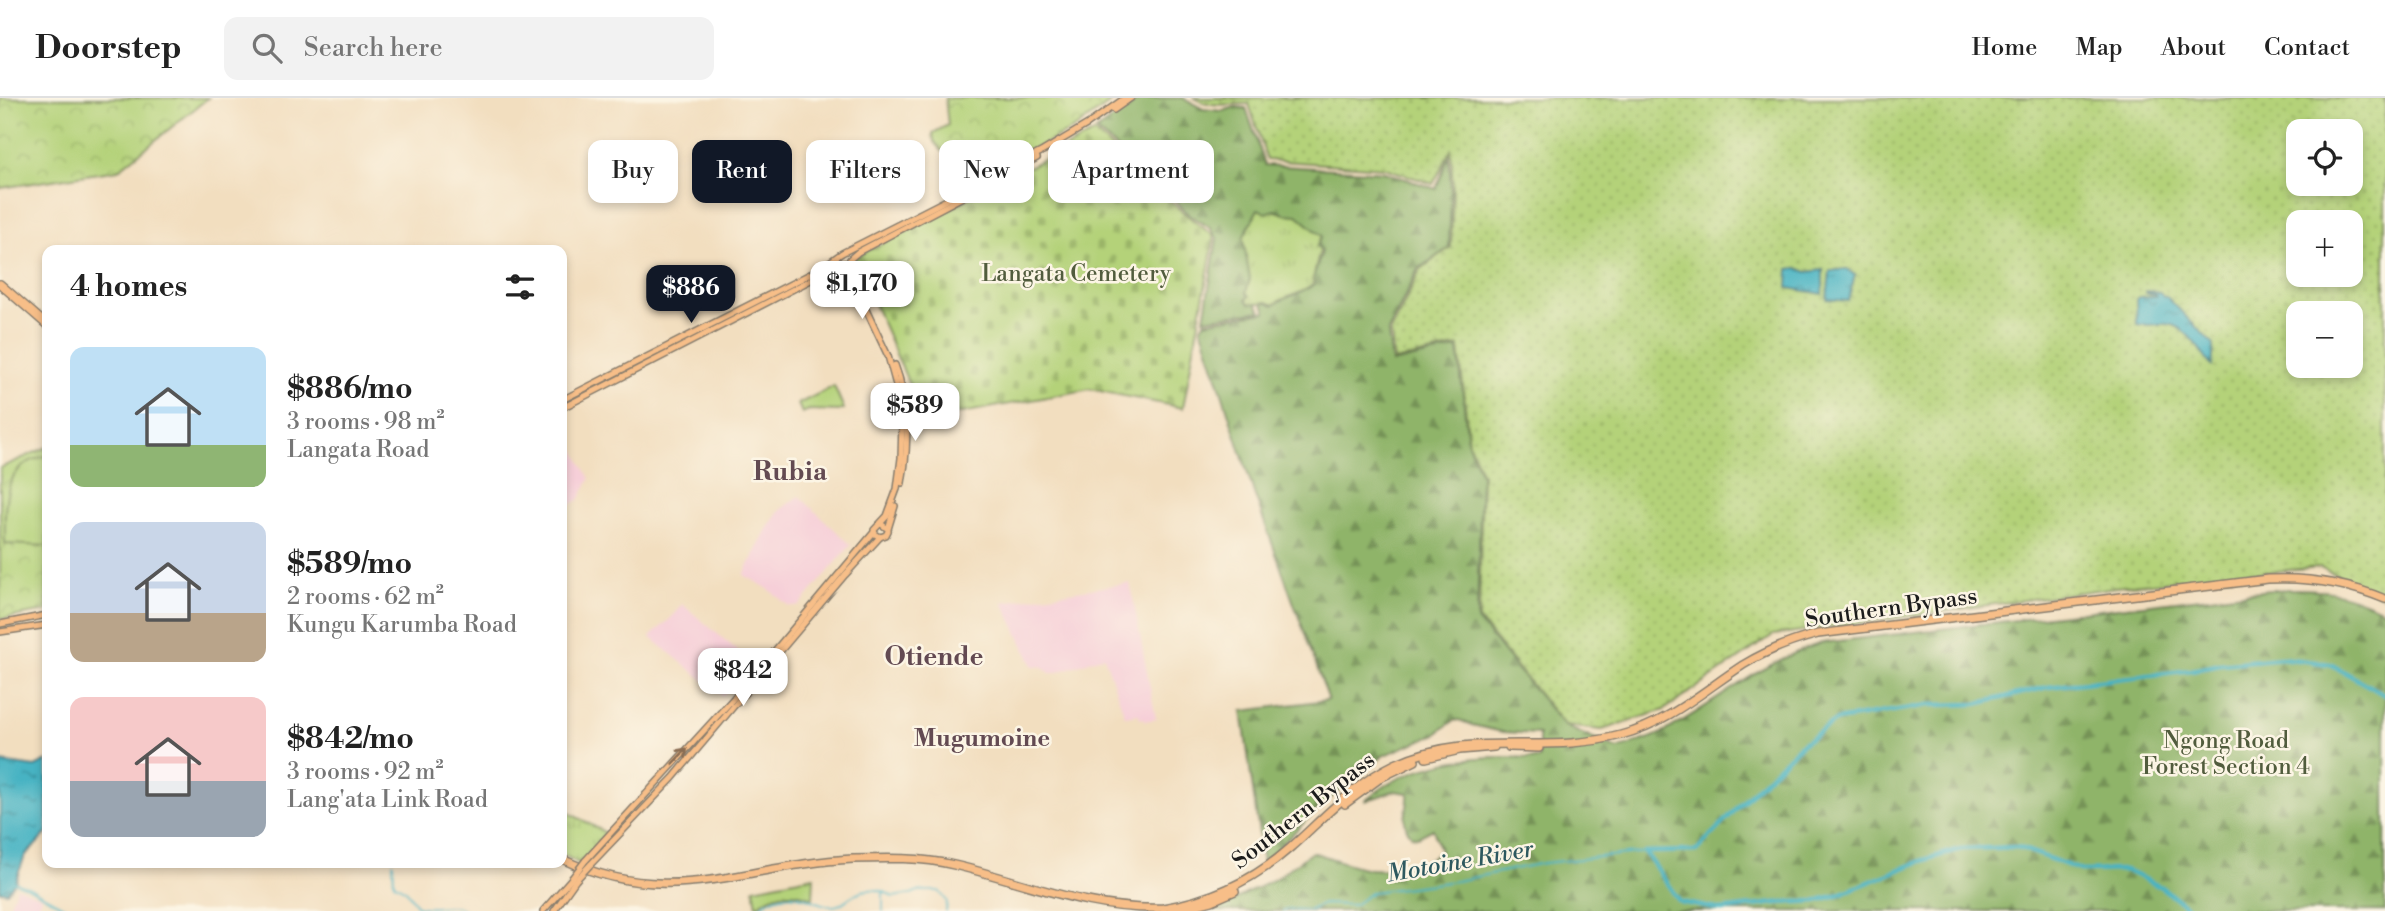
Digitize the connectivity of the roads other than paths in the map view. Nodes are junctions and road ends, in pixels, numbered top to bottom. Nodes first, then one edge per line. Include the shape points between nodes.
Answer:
1 (1125, 98) edge
2 (1131, 98) edge
3 (843, 253) junction
4 (848, 266) junction
5 (832, 268) junction
6 (0, 282) edge
7 (747, 308) junction
8 (42, 318) edge
9 (606, 380) junction
10 (567, 398) edge
11 (567, 405) edge
12 (881, 524) junction
13 (888, 530) junction
14 (874, 532) junction
15 (880, 537) junction
16 (2385, 602) edge
17 (42, 616) edge
18 (0, 624) edge
19 (42, 626) edge
20 (0, 632) edge
21 (657, 781) junction
22 (660, 791) junction
23 (626, 815) junction
24 (633, 820) junction
25 (590, 862) junction
26 (567, 863) edge
27 (964, 869) junction
28 (574, 879) junction
29 (543, 911) edge
30 (554, 911) edge
31 (1093, 911) edge
32 (1174, 911) edge

1 - 3 main road via 1058,143
2 - 4 main road via 1063,144 858,252
3 - 4 main road
3 - 7 main road
4 - 5 main road
4 - 5 main road
4 - 12 main road via 893,370 902,421 897,489
4 - 13 main road via 880,329 901,386 905,460
5 - 7 main road
6 - 8 highway
7 - 9 main road
9 - 10 main road
9 - 11 main road
12 - 13 main road
12 - 14 main road
13 - 15 main road
14 - 15 main road
21 -> 14 main road via 752,678
15 - 22 main road
16 - 27 highway, Southern Bypass via 2326,581 2268,579 1818,634 1768,651 1681,709 1621,735 1576,743 1468,744 1403,761 1358,786 1289,849 1249,878 1199,900 1164,908 1090,906
16 - 32 highway, Southern Bypass via 2332,587 2273,583 1822,637 1766,657 1677,717 1623,739 1577,747 1460,750 1406,765 1355,795 1258,878 1219,899
17 - 18 main road
19 - 20 main road
21 - 22 main road via 650,792 654,796
21 - 23 main road
22 - 24 main road
23 - 24 main road via 641,804
23 - 25 main road
24 - 25 main road
25 - 28 main road, bridge
26 - 27 highway, Southern Bypass via 615,879 667,886 840,860 909,859
27 - 31 highway, Southern Bypass
28 - 29 main road
28 - 30 main road

